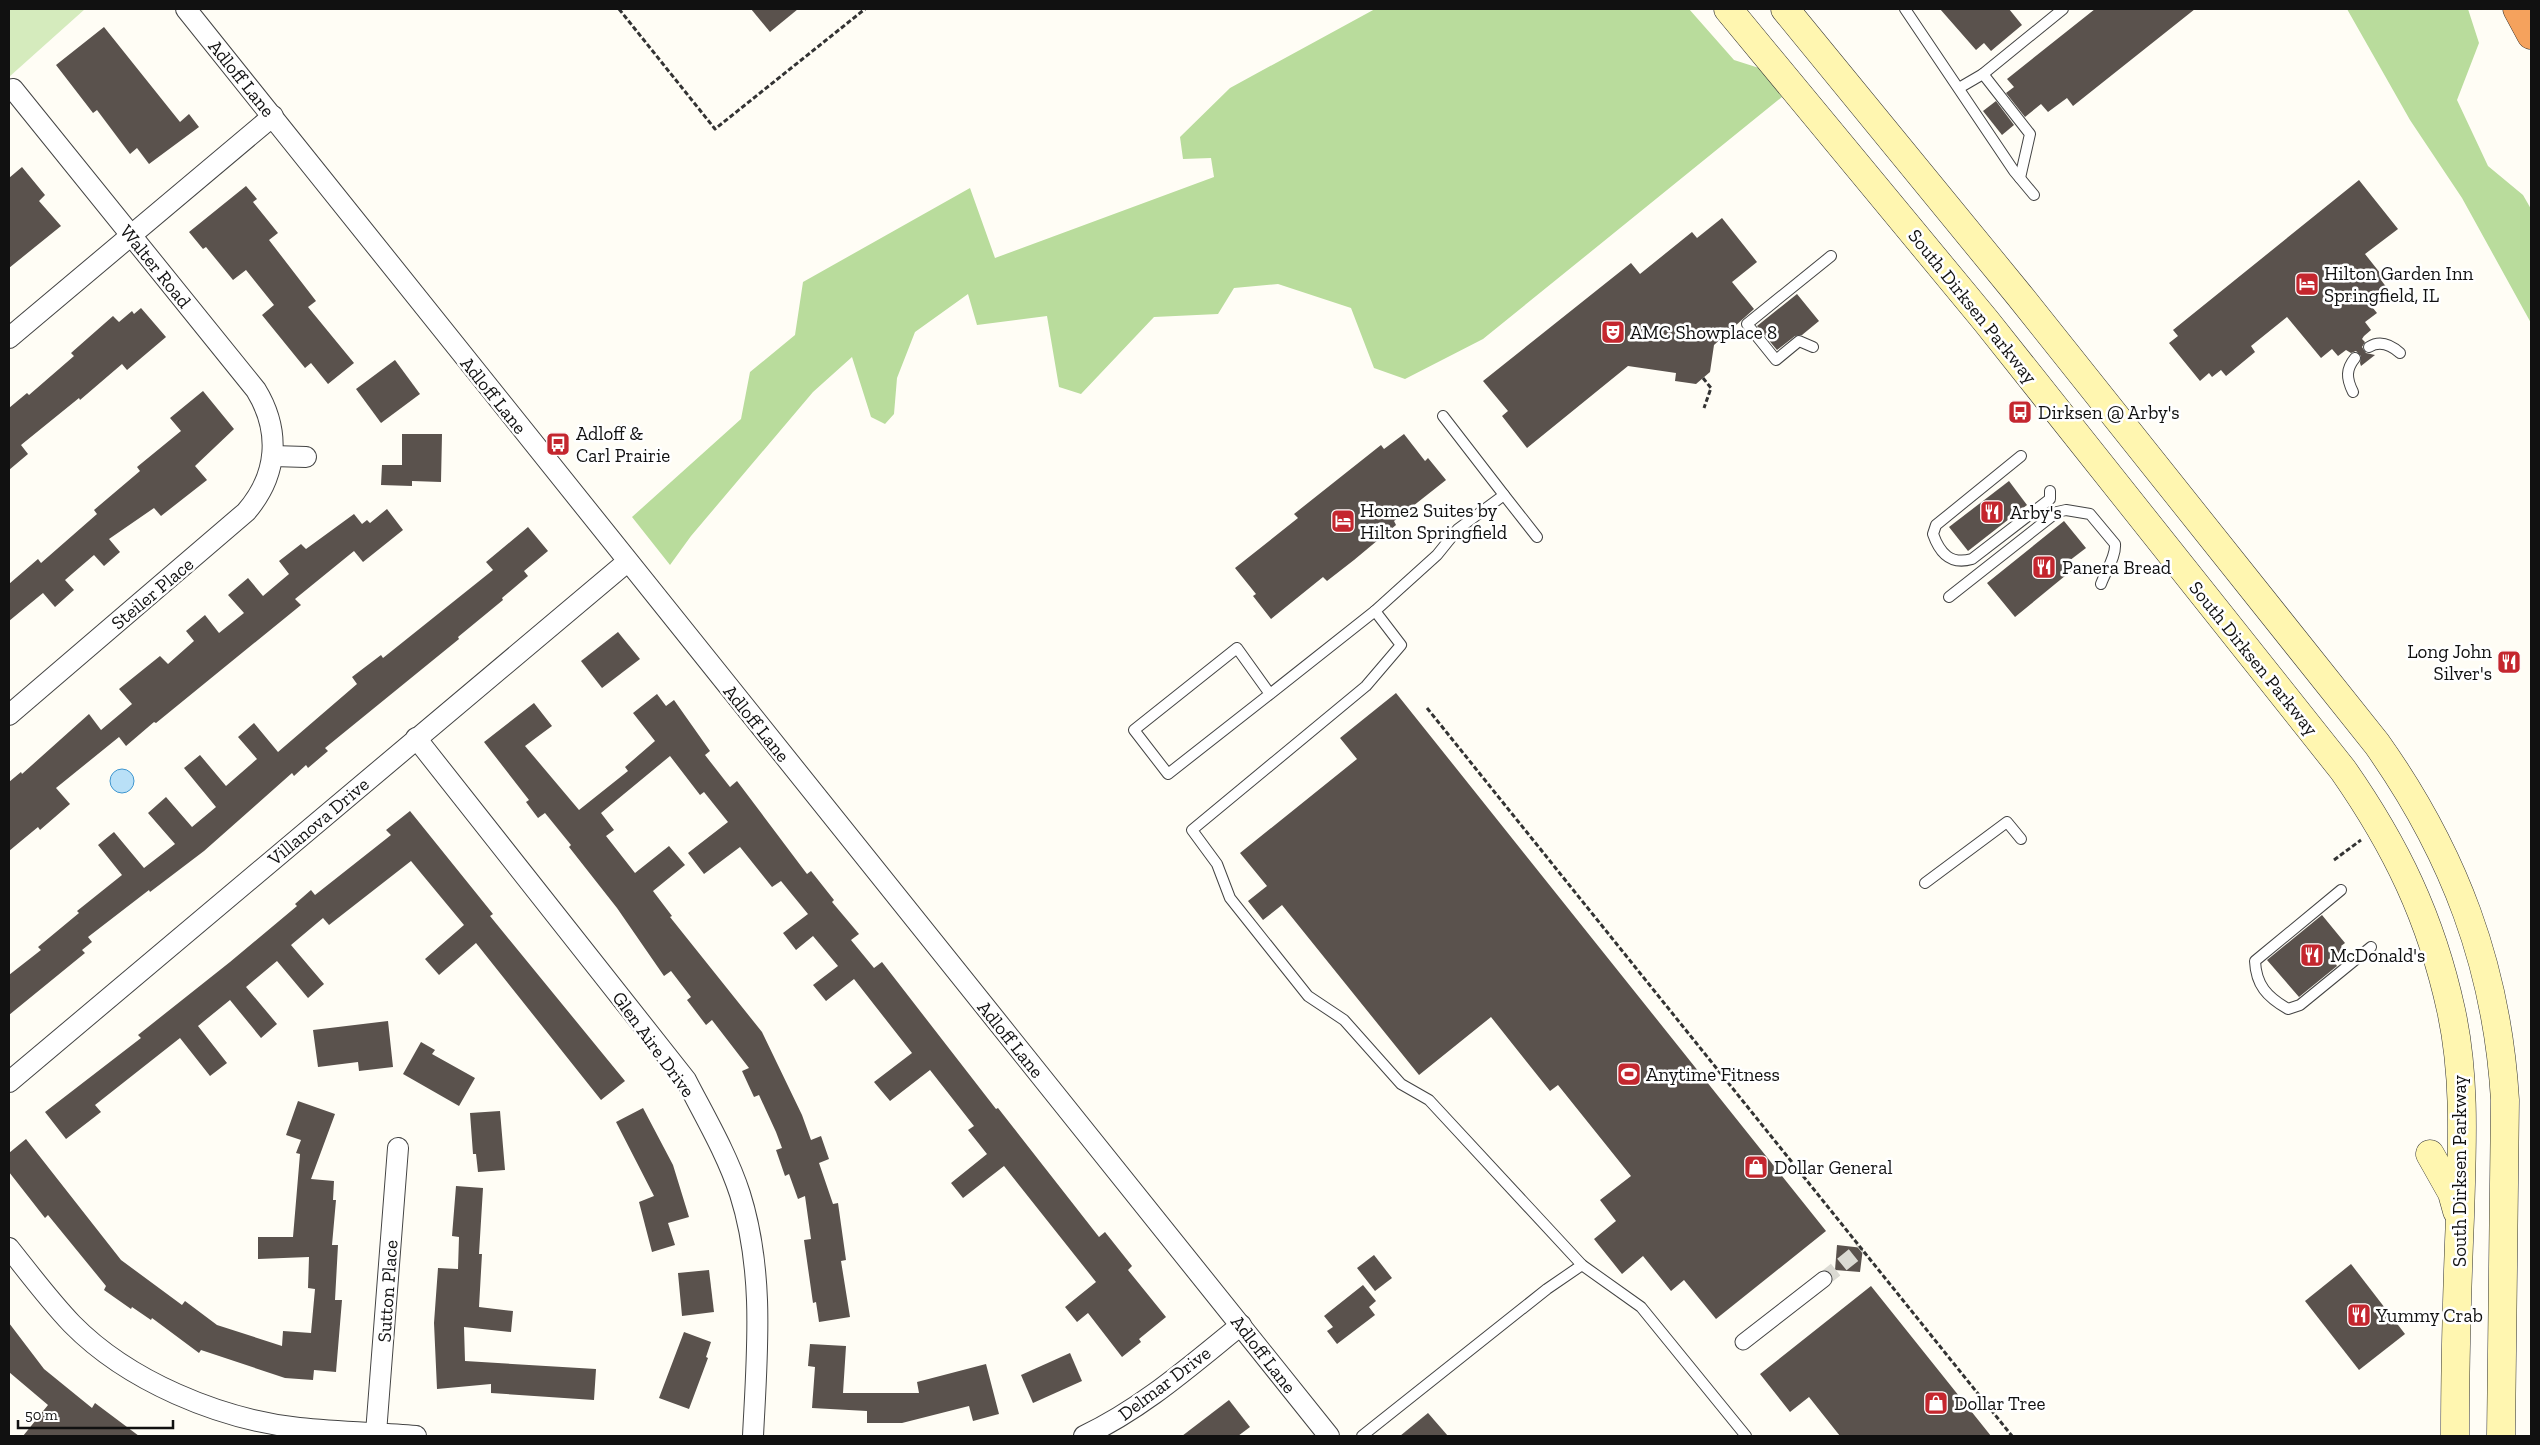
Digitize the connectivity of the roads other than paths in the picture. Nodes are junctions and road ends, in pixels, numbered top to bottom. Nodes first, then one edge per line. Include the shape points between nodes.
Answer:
1 (186, 9) edge
2 (1728, 9) edge
3 (1785, 9) edge
4 (1905, 9) edge
5 (2063, 9) edge
6 (2517, 9) edge
7 (2531, 35) edge
8 (1983, 74) junction
9 (1958, 88) junction
10 (13, 89) dead end
11 (273, 116) junction
12 (2020, 178) junction
13 (2034, 196) dead end
14 (131, 235) junction
15 (1831, 256) dead end
16 (9, 338) edge
17 (1813, 347) dead end
18 (2369, 347) dead end
19 (2400, 353) dead end
20 (2356, 358) dead end
21 (2353, 392) dead end
22 (1443, 416) dead end
23 (273, 456) junction
24 (2021, 456) dead end
25 (306, 457) dead end
26 (2050, 491) dead end
27 (1504, 495) junction
28 (1537, 537) dead end
29 (627, 562) junction
30 (2101, 584) dead end
31 (1949, 597) dead end
32 (1374, 611) junction
33 (1270, 694) junction
34 (9, 715) edge
35 (416, 738) junction
36 (2021, 839) dead end
37 (1925, 883) dead end
38 (2341, 890) dead end
39 (2371, 947) dead end
40 (9, 1082) edge
41 (398, 1148) dead end
42 (2430, 1154) dead end
43 (2460, 1219) junction
44 (9, 1248) edge
45 (1582, 1265) junction
46 (1824, 1279) tunnel mouth
47 (1241, 1325) junction
48 (1743, 1342) dead end
49 (376, 1433) junction
50 (416, 1436) edge
51 (753, 1436) edge
52 (1084, 1436) edge
53 (1329, 1436) edge
54 (1362, 1436) edge
55 (1746, 1436) edge
56 (2455, 1436) edge
57 (2501, 1436) edge

1 - 11 street, Adloff Lane
2 - 43 main road, South Dirksen Parkway via 1991,328 2344,770 2372,812 2390,842 2424,916 2451,1011 2460,1072
3 - 57 main road via 2019,295 2377,744 2416,801 2441,849 2467,910 2492,999 2502,1062 2505,1100
4 - 9 lane
5 - 8 lane
6 - 7 highway
8 - 9 lane
8 - 12 lane via 2030,134
9 - 12 lane
10 - 14 street, Walter Road
11 - 14 street
11 - 29 street, Adloff Lane
12 - 13 lane
14 - 16 street
14 - 23 street, Walter Road via 256,390 269,418
15 - 17 lane via 1747,324 1776,360 1799,341
18 - 19 lane via 2381,343
20 - 21 lane via 2348,368 2347,376
22 - 27 lane
23 - 25 street
23 - 34 street, Steiler Place via 266,484 246,512
24 - 26 lane via 1936,525 1933,534 1944,556 1962,562 1972,559 2050,499
27 - 28 lane
27 - 32 lane via 1458,529 1437,555
29 - 35 street, Villanova Drive
29 - 47 street, Adloff Lane
30 - 31 lane via 2107,565 2113,559 2115,544 2090,514 2066,510 2058,512
32 - 33 lane
32 - 45 lane via 1401,645 1366,686 1192,830 1217,864 1230,898 1308,996 1344,1020 1401,1084 1429,1100
33 - 33 lane via 1168,774 1134,730 1237,648
35 - 40 street, Villanova Drive
35 - 51 street, Glen Aire Drive via 686,1080 715,1136 740,1193 753,1249 759,1317
36 - 37 lane via 2008,822
38 - 39 lane via 2255,961 2256,976 2262,989 2274,1002 2288,1009 2300,1005
41 - 49 street, Sutton Place
42 - 43 main road via 2452,1193
43 - 56 main road, South Dirksen Parkway
44 - 49 street via 72,1324 144,1379 192,1401 247,1417 297,1428
45 - 54 lane via 1547,1289
45 - 55 lane via 1641,1307
46 - 48 street
47 - 52 street, Delmar Drive via 1155,1396
47 - 53 street, Adloff Lane
49 - 50 street

